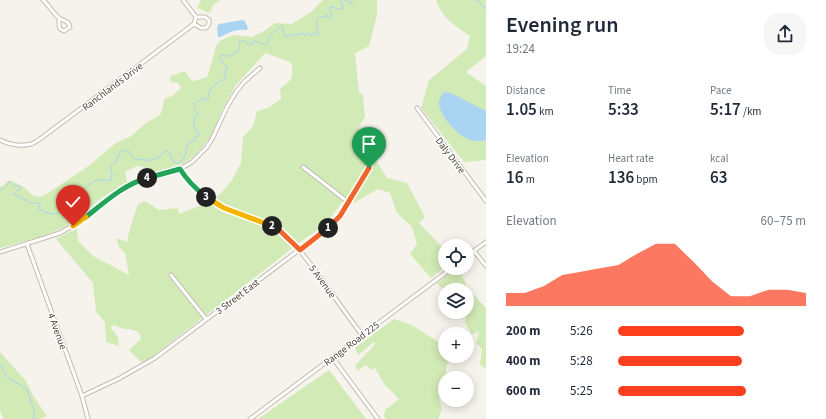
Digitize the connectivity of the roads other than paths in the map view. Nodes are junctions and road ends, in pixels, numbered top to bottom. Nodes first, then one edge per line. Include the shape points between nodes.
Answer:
1 (43, 0) edge
2 (183, 0) edge
3 (196, 17) junction
4 (59, 18) junction
5 (194, 24) junction
6 (260, 68) dead end
7 (416, 108) dead end
8 (0, 140) edge
9 (303, 167) dead end
10 (369, 168) dead end
11 (180, 169) junction
12 (486, 201) edge
13 (348, 202) junction
14 (486, 242) edge
15 (26, 244) junction
16 (300, 250) junction
17 (474, 251) joint
18 (0, 252) edge
19 (486, 266) edge
20 (171, 275) dead end
21 (443, 275) edge
22 (206, 319) junction
23 (362, 335) junction
24 (332, 358) junction
25 (82, 396) junction
26 (88, 419) edge
27 (250, 419) edge
28 (378, 419) edge

1 - 4 street
2 - 3 street
3 - 5 street
3 - 5 street via 205,17 209,24 206,28
4 - 4 street via 60,29 68,30 69,25
5 - 8 street, Ranchlands Drive via 40,139 30,144 19,145
6 - 11 street via 236,92 207,147 192,162
7 - 12 street, Daly Drive
9 - 13 street
10 - 13 street, 3 Street East
11 - 15 street via 127,186 68,230
11 - 16 street, 5 Avenue via 201,193 215,203 271,225
13 - 16 street, 3 Street East via 323,232
14 - 17 street
15 - 18 street
15 - 25 street, 4 Avenue
16 - 22 street, 3 Street East
16 - 23 street, 5 Avenue
17 - 19 street
20 - 22 street
21 - 23 street, Range Road 225
22 - 25 street, 3 Street East via 155,358
23 - 24 street, Range Road 225
24 - 27 street, Range Road 225
24 - 28 street
25 - 26 street, 4 Avenue

